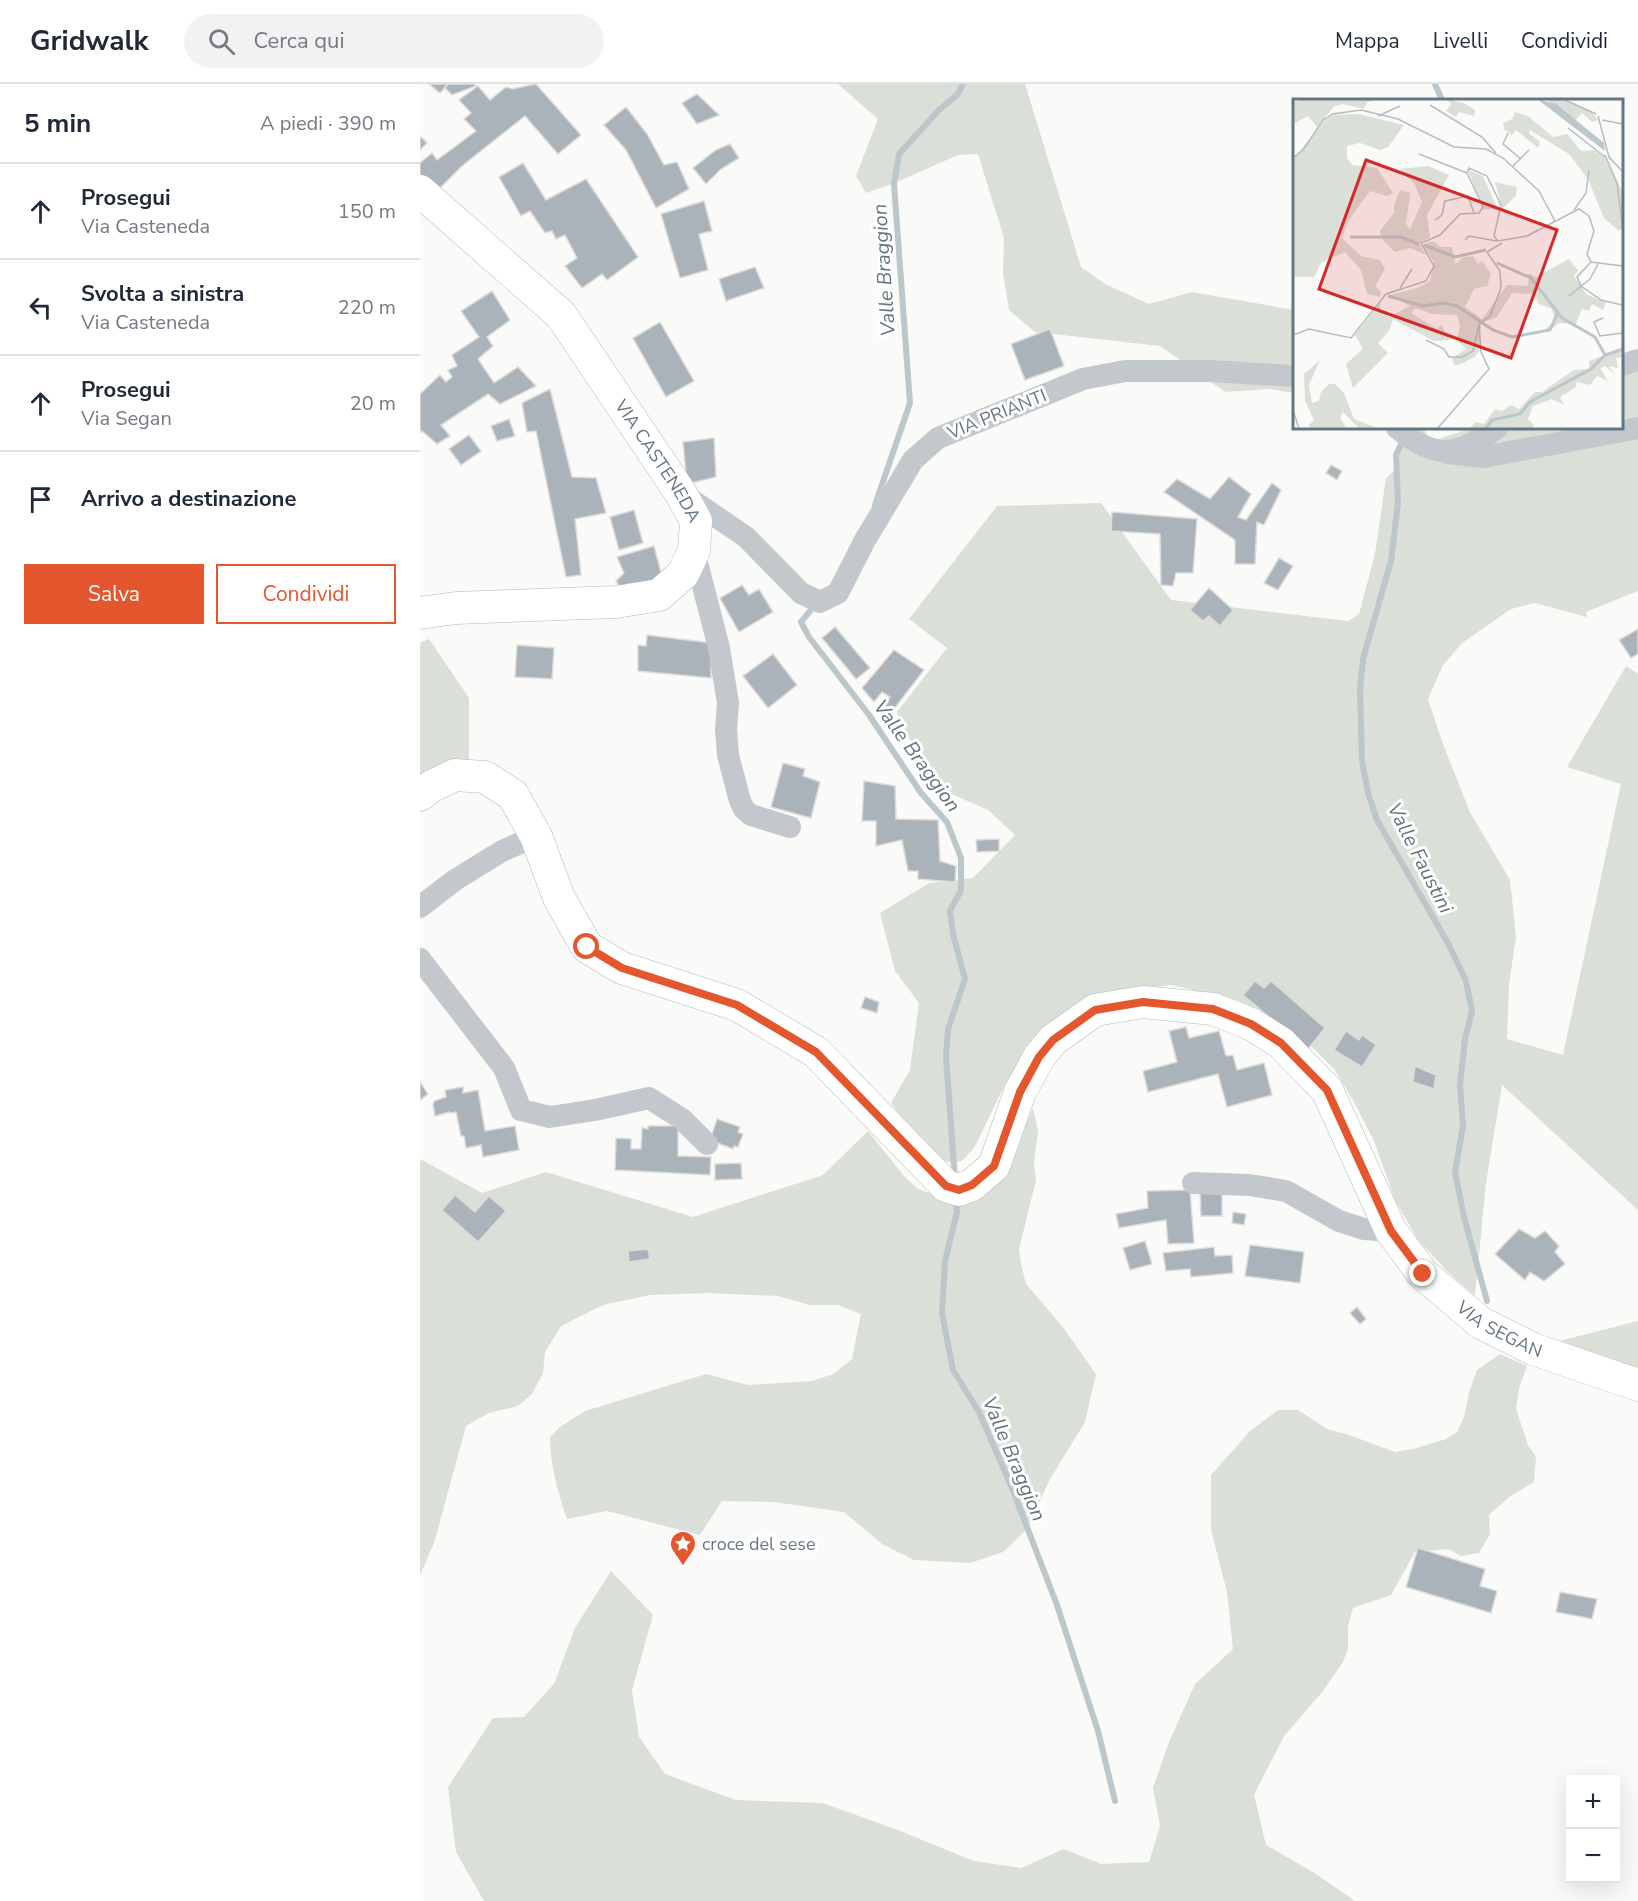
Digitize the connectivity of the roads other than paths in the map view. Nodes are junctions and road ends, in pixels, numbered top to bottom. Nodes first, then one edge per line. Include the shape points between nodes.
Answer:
1 (420, 191) edge
2 (1638, 360) edge
3 (1623, 365) edge
4 (1293, 376) edge
5 (1638, 428) edge
6 (1398, 429) edge
7 (1495, 429) edge
8 (1448, 453) junction
9 (680, 492) junction
10 (694, 551) junction
11 (420, 613) edge
12 (420, 795) edge
13 (790, 827) dead end
14 (536, 836) junction
15 (420, 907) edge
16 (420, 959) edge
17 (707, 1144) dead end
18 (1193, 1183) dead end
19 (1391, 1231) junction
20 (1638, 1385) edge

1 - 9 street, VIA CASTENEDA via 561,315
2 - 3 street
4 - 9 street, VIA PRIANTI via 1125,371 1083,380 938,438 913,460 838,593 820,602 801,593 746,537
5 - 8 street via 1483,457
6 - 8 street via 1417,444
7 - 8 street
9 - 10 street, VIA CASTENEDA via 696,520
10 - 11 street, VIA CASTENEDA via 683,574 659,595 616,602
10 - 13 street via 719,648 728,703 728,754 740,801 751,815
12 - 14 street via 455,775 484,777 513,795
14 - 15 street via 464,874
14 - 19 street via 559,898 587,947 622,968 737,1005 816,1052 946,1186 959,1190 972,1185 994,1166 1020,1092 1039,1057 1053,1040 1095,1010 1143,1002 1213,1009 1251,1024 1281,1043 1327,1090
16 - 17 street via 504,1068 521,1110 550,1117 648,1098 682,1119
18 - 19 street via 1286,1191 1339,1221
19 - 20 street, VIA SEGAN via 1423,1274 1480,1323 1533,1349

